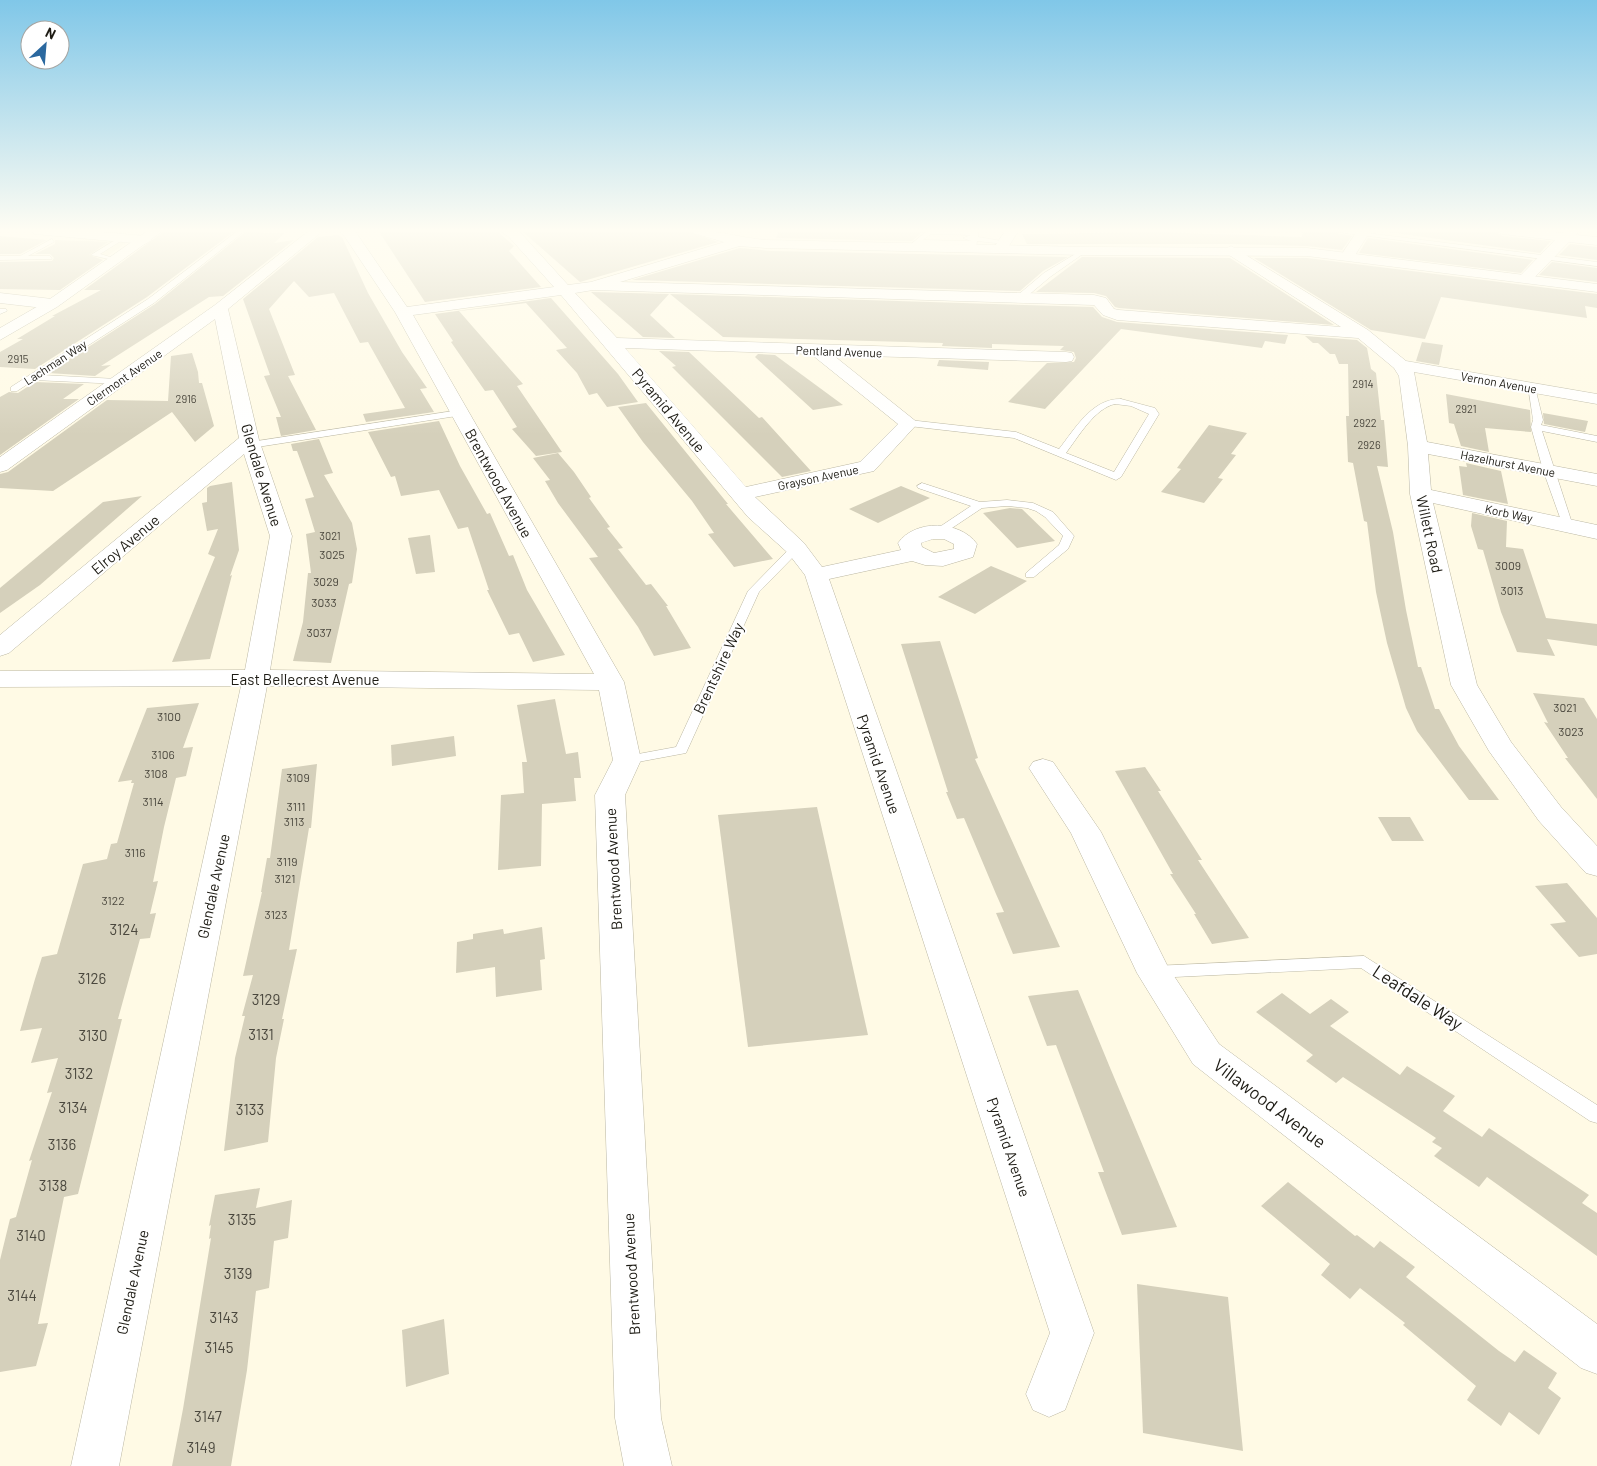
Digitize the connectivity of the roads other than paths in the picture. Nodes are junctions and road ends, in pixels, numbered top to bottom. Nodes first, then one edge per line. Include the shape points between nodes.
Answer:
1 (4, 298) edge
2 (60, 298) edge
3 (156, 298) edge
4 (232, 298) edge
5 (395, 298) edge
6 (503, 298) edge
7 (572, 298) edge
8 (1065, 298) edge
9 (1307, 298) edge
10 (52, 304) junction
11 (220, 308) junction
12 (404, 312) junction
13 (0, 325) edge
14 (15, 326) junction
15 (1362, 333) junction
16 (0, 335) edge
17 (612, 343) junction
18 (816, 350) junction
19 (1066, 357) dead end
20 (1401, 366) junction
21 (32, 377) junction
22 (117, 382) junction
23 (1531, 387) junction
24 (14, 389) dead end
25 (1597, 399) edge
26 (460, 413) junction
27 (909, 423) junction
28 (1536, 427) junction
29 (1597, 438) edge
30 (250, 442) junction
31 (1418, 446) junction
32 (1060, 454) junction
33 (0, 466) edge
34 (1548, 470) junction
35 (1597, 480) edge
36 (922, 486) dead end
37 (741, 494) junction
38 (1420, 494) junction
39 (978, 505) junction
40 (1568, 526) junction
41 (939, 532) junction
42 (1597, 532) edge
43 (796, 548) junction
44 (914, 553) junction
45 (816, 575) junction
46 (1030, 575) dead end
47 (0, 648) edge
48 (256, 678) junction
49 (0, 680) edge
50 (611, 682) junction
51 (626, 760) junction
52 (1043, 768) dead end
53 (1597, 865) edge
54 (1154, 972) junction
55 (1597, 1115) edge
56 (1597, 1352) edge
57 (1049, 1394) dead end
58 (95, 1466) edge
59 (648, 1466) edge

1 - 10 street
2 - 10 street
3 - 21 lane, Lachman Way
4 - 11 street, Clermont Avenue
5 - 12 street, Brentwood Avenue
6 - 12 street
7 - 17 street, Pyramid Avenue
8 - 15 street via 1101,301 1108,312 1117,315
9 - 15 street, Willett Road
10 - 14 street
11 - 22 street, Clermont Avenue
11 - 30 street, Glendale Avenue
12 - 26 street, Brentwood Avenue
13 - 14 lane
14 - 16 street
15 - 20 street, Willett Road
17 - 18 street, Pentland Avenue
17 - 37 street, Pyramid Avenue
18 - 19 street, Pentland Avenue
18 - 27 street
20 - 23 street, Vernon Avenue
20 - 31 street, Willett Road via 1408,376
21 - 22 lane
21 - 24 lane, Lachman Way
22 - 33 street, Clermont Avenue
23 - 25 street, Vernon Avenue
23 - 28 lane via 1538,420
26 - 30 lane
26 - 50 street, Brentwood Avenue
27 - 32 lane via 1016,435
27 - 37 street, Grayson Avenue via 867,467
28 - 29 lane
28 - 34 lane
30 - 47 street, Elroy Avenue
30 - 48 street, Glendale Avenue via 281,536
31 - 34 street, Hazelhurst Avenue
31 - 38 street, Willett Road
32 - 32 lane via 1116,477 1154,414 1152,410 1133,404 1115,402 1103,405
34 - 35 street, Hazelhurst Avenue
34 - 40 lane
36 - 39 lane
37 - 43 street, Pyramid Avenue
38 - 40 street, Korb Way
38 - 53 street, Willett Road via 1464,685 1499,745 1550,814
39 - 41 lane
39 - 46 lane via 1032,504 1044,509 1062,526 1069,536 1064,547
40 - 42 street, Korb Way
41 - 44 street via 913,538 909,543
41 - 44 street via 962,539 966,544 965,552 947,560
43 - 45 street, Pyramid Avenue
43 - 51 lane, Brentshire Way via 754,591 681,750
44 - 45 street
45 - 57 street, Pyramid Avenue via 1072,1333
48 - 49 street, East Bellecrest Avenue
48 - 50 street, East Bellecrest Avenue
48 - 58 street, Glendale Avenue
50 - 51 street, Brentwood Avenue
51 - 59 street, Brentwood Avenue via 610,795 638,1418
52 - 54 street, Villawood Avenue via 1086,832
54 - 55 lane, Leafdale Way via 1364,962
54 - 56 street, Villawood Avenue via 1206,1054

